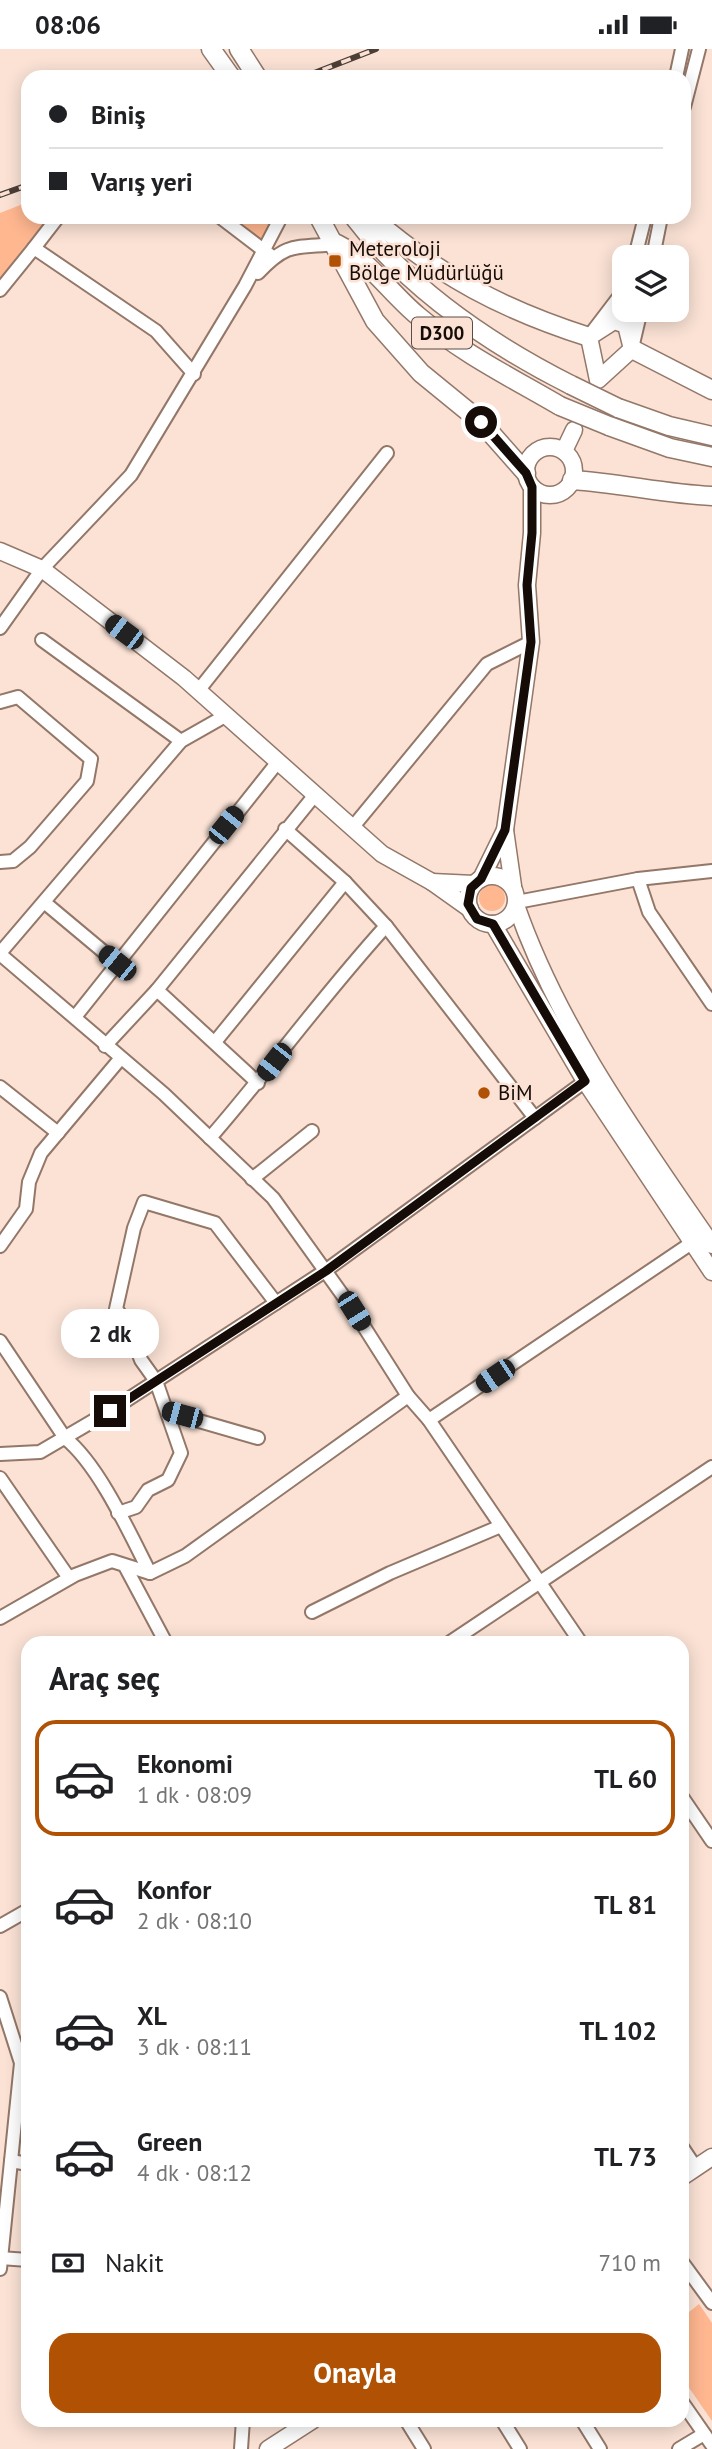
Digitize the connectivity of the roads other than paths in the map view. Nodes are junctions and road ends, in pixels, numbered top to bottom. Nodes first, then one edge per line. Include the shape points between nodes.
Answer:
1 (211, 49) edge
2 (239, 49) edge
3 (682, 49) edge
4 (699, 49) edge
5 (226, 70) edge
6 (252, 70) edge
7 (678, 70) edge
8 (691, 80) edge
9 (53, 224) edge
10 (229, 224) edge
11 (279, 224) edge
12 (324, 224) edge
13 (361, 224) edge
14 (379, 224) edge
15 (643, 224) edge
16 (660, 224) edge
17 (337, 244) junction
18 (638, 245) edge
19 (655, 245) edge
20 (34, 248) junction
21 (269, 254) junction
22 (0, 290) edge
23 (612, 306) edge
24 (638, 322) edge
25 (589, 337) junction
26 (632, 349) junction
27 (194, 374) junction
28 (712, 390) edge
29 (574, 430) dead end
30 (712, 436) edge
31 (564, 451) junction
32 (387, 453) dead end
33 (712, 457) edge
34 (529, 480) junction
35 (572, 480) junction
36 (554, 495) junction
37 (712, 496) edge
38 (532, 533) junction
39 (0, 551) edge
40 (43, 569) junction
41 (0, 628) edge
42 (42, 640) dead end
43 (531, 642) junction
44 (198, 691) junction
45 (0, 702) edge
46 (225, 716) junction
47 (181, 741) junction
48 (277, 763) junction
49 (314, 796) junction
50 (352, 828) junction
51 (285, 829) junction
52 (505, 830) junction
53 (0, 862) edge
54 (712, 871) edge
55 (638, 879) junction
56 (477, 881) junction
57 (345, 882) junction
58 (432, 882) junction
59 (515, 898) junction
60 (44, 902) junction
61 (470, 909) junction
62 (493, 924) junction
63 (386, 926) junction
64 (0, 954) edge
65 (117, 963) junction
66 (157, 990) junction
67 (712, 1004) edge
68 (75, 1017) junction
69 (215, 1042) junction
70 (105, 1046) junction
71 (120, 1059) junction
72 (591, 1077) junction
73 (258, 1083) junction
74 (0, 1087) edge
75 (535, 1118) junction
76 (312, 1131) dead end
77 (58, 1133) junction
78 (210, 1138) junction
79 (252, 1179) junction
80 (703, 1241) edge
81 (0, 1246) edge
82 (326, 1271) junction
83 (712, 1272) edge
84 (276, 1303) junction
85 (0, 1341) edge
86 (156, 1381) junction
87 (408, 1396) junction
88 (168, 1412) junction
89 (429, 1420) junction
90 (65, 1437) junction
91 (258, 1438) dead end
92 (0, 1454) edge
93 (712, 1467) edge
94 (0, 1478) edge
95 (118, 1513) junction
96 (501, 1526) junction
97 (127, 1567) junction
98 (149, 1573) junction
99 (69, 1578) junction
100 (541, 1584) junction
101 (312, 1612) dead end
102 (0, 1618) edge
103 (162, 1636) edge
104 (460, 1636) edge
105 (576, 1636) edge
106 (689, 1807) edge
107 (712, 1841) edge
108 (21, 1914) edge
109 (0, 1926) edge
110 (0, 1997) edge
111 (712, 2157) edge
112 (11, 2161) junction
113 (21, 2163) edge
114 (689, 2172) edge
115 (21, 2260) edge
116 (0, 2261) edge
117 (689, 2272) edge
118 (712, 2303) edge
119 (689, 2412) edge
120 (243, 2427) edge
121 (302, 2427) edge
122 (410, 2427) edge
123 (506, 2427) edge
124 (586, 2427) edge
125 (708, 2439) edge
126 (241, 2449) edge
127 (268, 2449) edge
128 (424, 2449) edge
129 (520, 2449) edge
130 (600, 2449) edge
131 (679, 2449) edge

1 - 5 highway
2 - 6 highway
3 - 7 street
4 - 8 street
9 - 20 street
10 - 21 street
11 - 21 street
12 - 17 highway, D300
13 - 30 highway, D300, bridge via 439,303 517,358 618,408
14 - 25 highway via 469,289 530,319
15 - 18 street
16 - 19 street
17 - 21 street via 293,246
17 - 33 highway, D300, bridge via 352,251 418,316 560,406 670,448
17 - 34 highway via 375,321 421,373 481,422
20 - 22 street
20 - 27 street via 156,331
21 - 27 street
23 - 25 street
24 - 26 street
25 - 26 main road via 614,321 626,325
25 - 26 main road via 598,380
26 - 28 highway
27 - 40 street via 131,475
29 - 31 main road
31 - 34 main road via 540,449 529,459
31 - 35 main road via 573,464
32 - 44 street
34 - 36 main road via 545,495
34 - 38 main road
35 - 36 main road
35 - 37 highway
36 - 38 main road
38 - 43 main road via 527,585
39 - 40 main road
40 - 41 street
40 - 44 main road
42 - 47 street
43 - 50 street via 487,663
43 - 52 main road
44 - 46 main road
45 - 53 street via 18,697 91,759 87,781 30,847 13,861
46 - 47 street
46 - 48 main road
47 - 60 street
48 - 49 main road
48 - 65 street
49 - 50 main road
49 - 51 street
50 - 58 main road via 382,854
51 - 57 street
51 - 66 street
52 - 56 main road
52 - 59 main road
54 - 55 street
55 - 59 street
55 - 67 street via 649,912
56 - 58 main road
56 - 59 main road via 496,876
56 - 61 main road via 468,896
57 - 63 street
57 - 69 street
58 - 61 main road
59 - 62 main road via 509,918
59 - 72 main road via 532,952
60 - 64 street
60 - 65 street
61 - 62 main road via 477,919
62 - 72 main road
63 - 73 street via 336,980
63 - 75 street
64 - 68 street
65 - 68 street
66 - 69 street
66 - 70 street
68 - 70 street
69 - 73 street
70 - 71 street
71 - 77 street
71 - 78 street
72 - 75 street
72 - 80 main road
73 - 78 street
74 - 77 street
75 - 82 street
76 - 79 street
77 - 81 street via 41,1153 29,1182 26,1209
78 - 79 street
79 - 82 street via 273,1198
80 - 83 main road
80 - 89 street
82 - 84 street
82 - 87 street
84 - 86 street
84 - 86 street via 215,1223 144,1202 116,1309
85 - 90 street
86 - 88 street
86 - 90 street
87 - 89 street
87 - 98 street via 185,1556
88 - 91 street
88 - 95 street via 181,1453 168,1480 148,1490 136,1507
89 - 96 street
90 - 92 street via 40,1452
90 - 95 street via 78,1448
93 - 100 street
94 - 99 street
95 - 98 street
96 - 100 street
96 - 101 street
97 - 98 street
97 - 99 street via 112,1561
97 - 103 street
99 - 102 street
100 - 104 street
100 - 105 street
106 - 107 street
108 - 109 street
110 - 112 street via 21,2063
111 - 114 main road
112 - 113 street
112 - 116 street
115 - 116 street
117 - 118 street
119 - 125 street
120 - 126 street
121 - 127 main road
122 - 128 street
123 - 129 street
124 - 130 street
125 - 131 street

